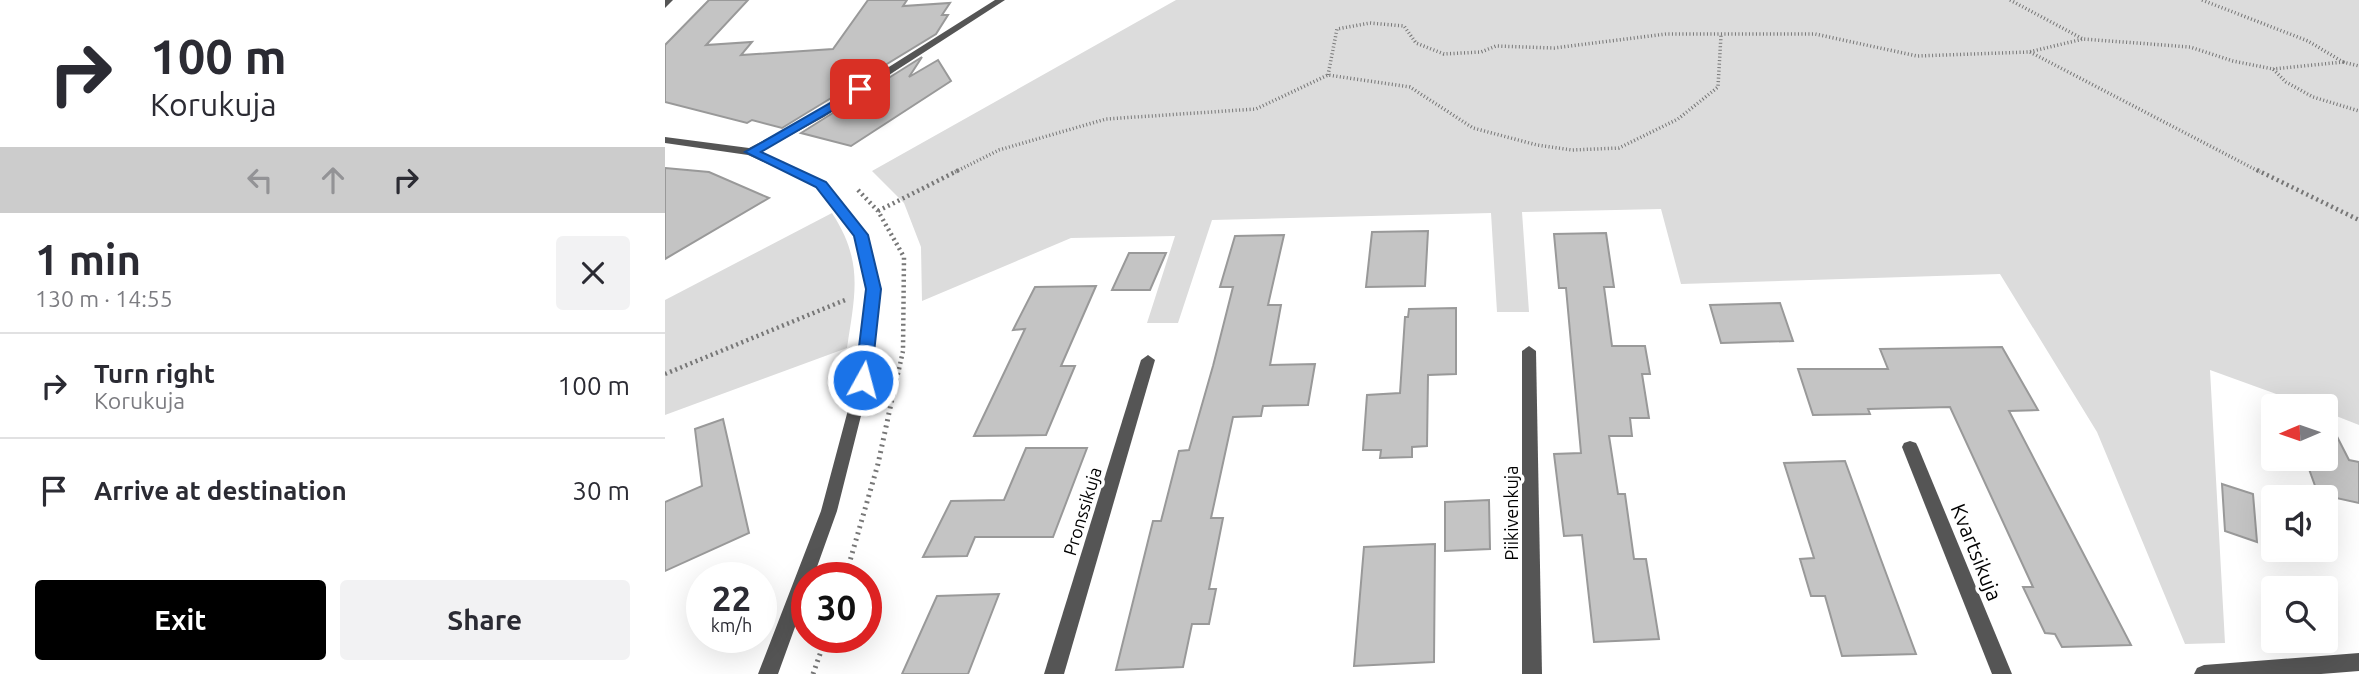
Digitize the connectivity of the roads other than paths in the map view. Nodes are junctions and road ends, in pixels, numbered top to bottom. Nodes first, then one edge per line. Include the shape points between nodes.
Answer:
1 (669, 0) edge
2 (1001, 0) edge
3 (665, 5) edge
4 (665, 140) edge
5 (751, 152) junction
6 (1529, 351) dead end
7 (1148, 360) dead end
8 (1910, 447) dead end
9 (2359, 662) edge
10 (768, 674) edge
11 (1054, 674) edge
12 (1532, 674) edge
13 (2002, 674) edge
14 (2204, 674) edge

1 - 3 street
2 - 5 street via 820,115
4 - 5 street
5 - 10 street via 821,184 861,235 873,289 863,380 829,511
6 - 12 street, Piikivenkuja
7 - 11 street, Pronssikuja
8 - 13 street, Kvartsikuja
9 - 14 street

